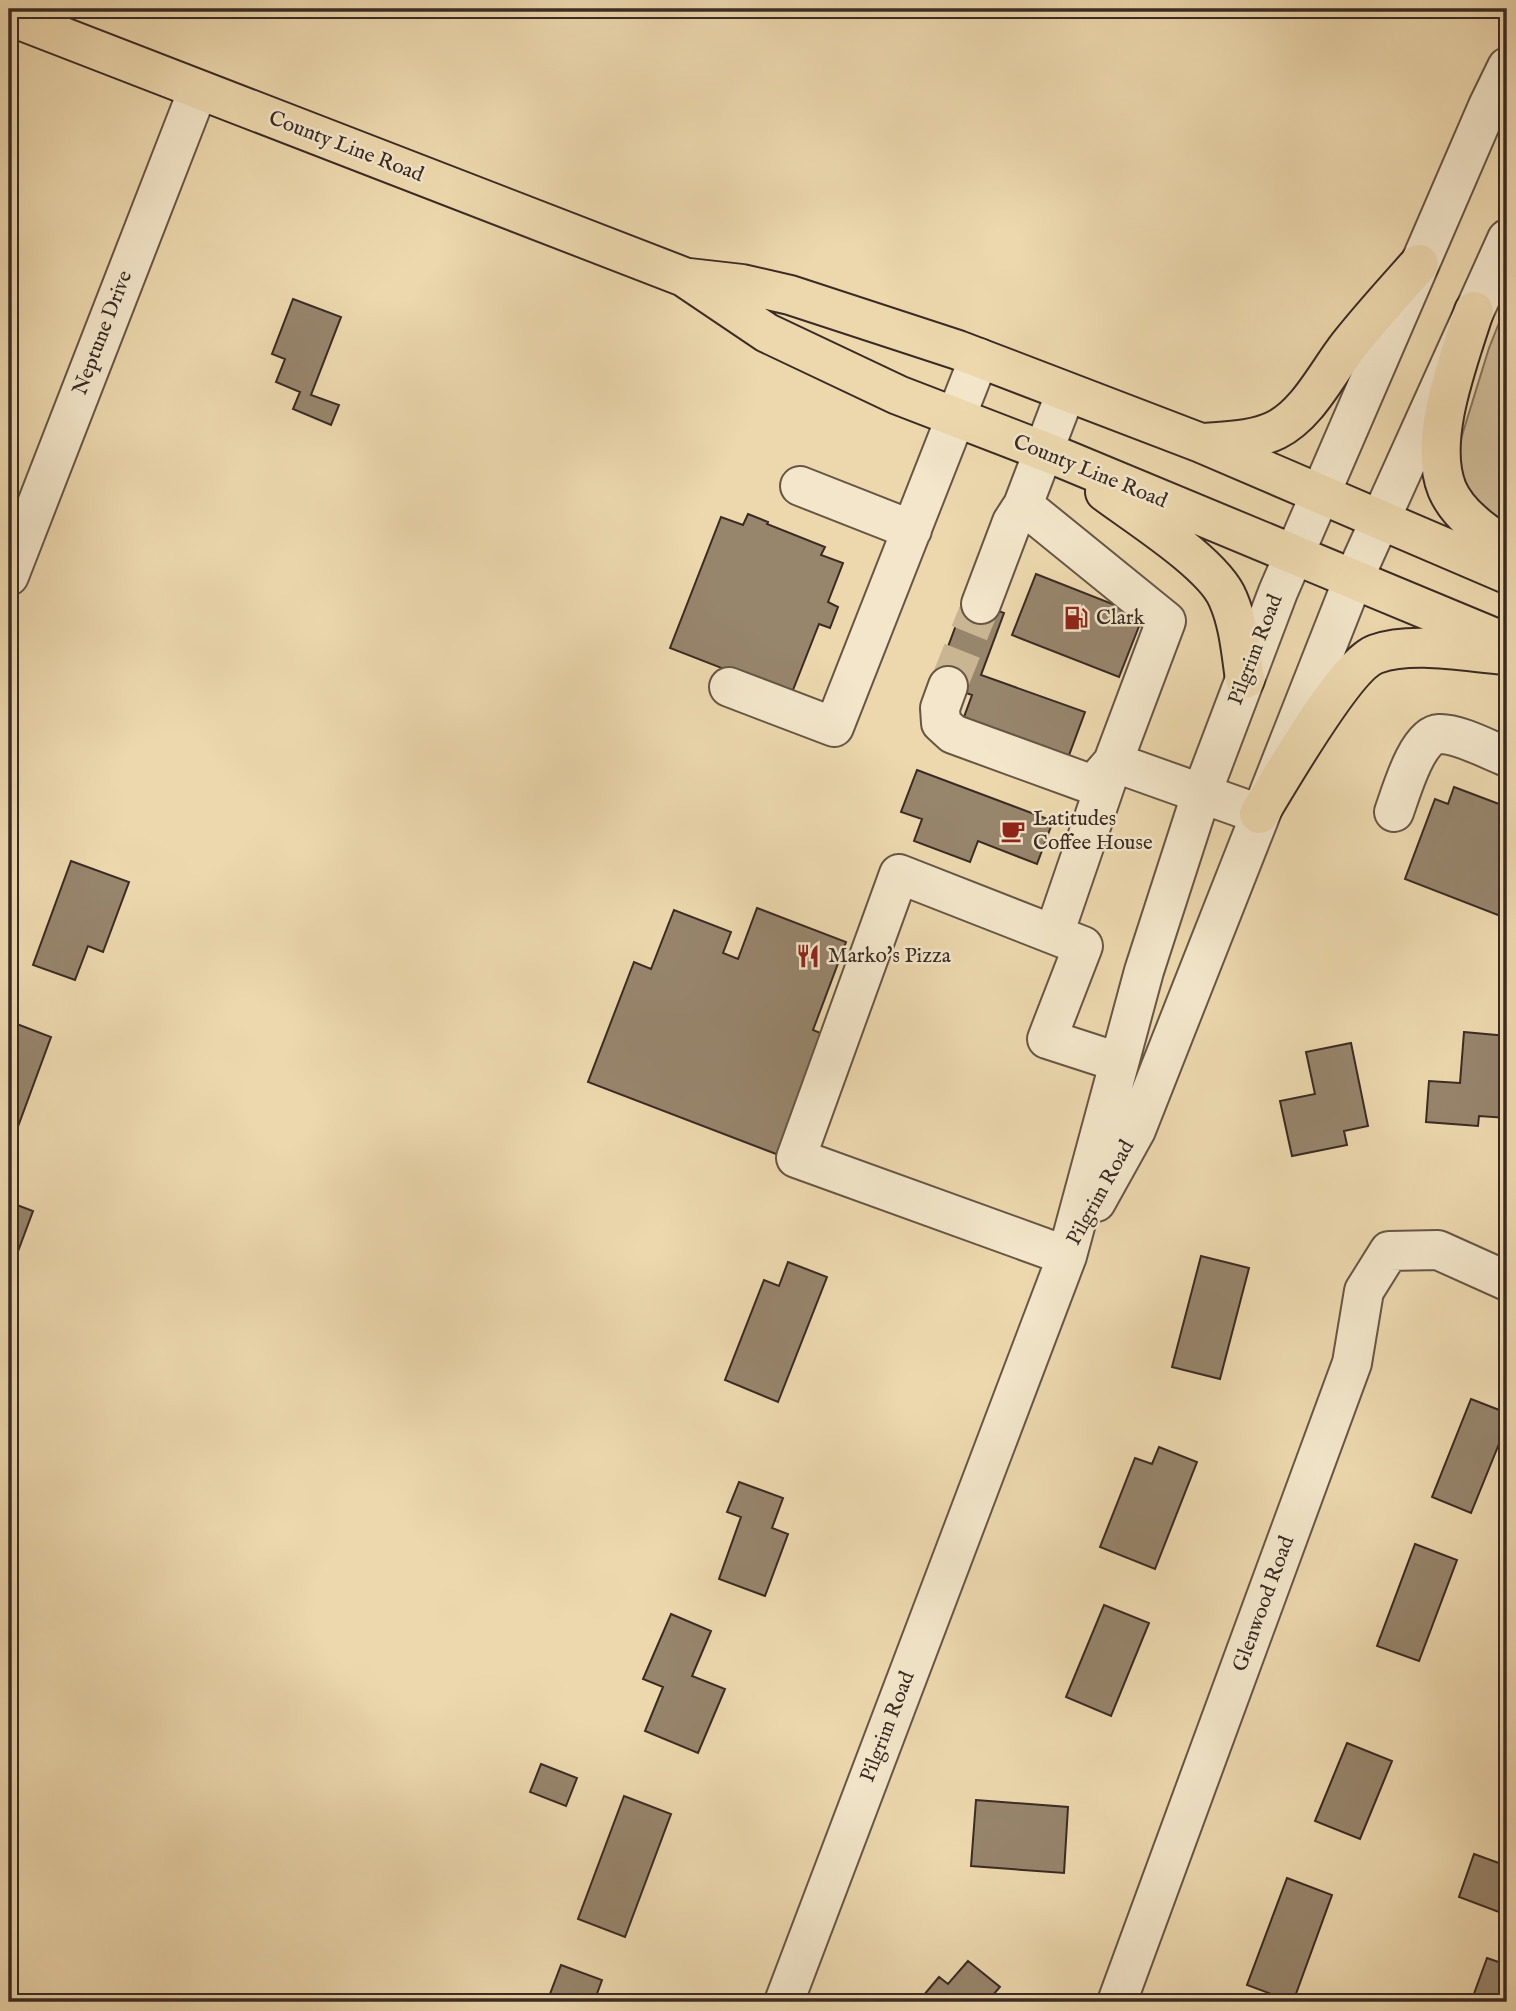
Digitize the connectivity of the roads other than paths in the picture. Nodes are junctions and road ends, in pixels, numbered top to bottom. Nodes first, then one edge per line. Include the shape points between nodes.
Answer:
1 (9, 16) edge
2 (1507, 67) edge
3 (198, 90) junction
4 (1507, 239) edge
5 (1419, 264) junction
6 (684, 277) junction
7 (1474, 312) junction
8 (979, 358) junction
9 (1066, 392) junction
10 (955, 419) junction
11 (1200, 443) junction
12 (1051, 454) junction
13 (800, 486) dead end
14 (1321, 494) junction
15 (1023, 505) junction
16 (1380, 519) junction
17 (912, 530) junction
18 (1507, 548) edge
19 (1294, 556) junction
20 (1507, 574) edge
21 (9, 576) edge
22 (1353, 580) junction
23 (981, 604) tunnel mouth
24 (1507, 643) edge
25 (1507, 655) edge
26 (1245, 679) junction
27 (729, 687) dead end
28 (948, 687) tunnel mouth
29 (1507, 757) edge
30 (1113, 762) junction
31 (1201, 794) junction
32 (1394, 812) dead end
33 (1259, 814) junction
34 (1054, 934) junction
35 (1118, 1062) junction
36 (1067, 1256) junction
37 (1507, 1281) edge
38 (784, 2002) edge
39 (1116, 2002) edge

1 - 3 main road, County Line Road
2 - 5 street, Pilgrim Road
3 - 6 main road, County Line Road
3 - 21 street, Neptune Drive
4 - 7 street, Pilgrim Road
5 - 11 main road via 1292,418 1262,435
5 - 14 street, Pilgrim Road
6 - 8 main road, County Line Road via 790,295
6 - 10 main road, County Line Road via 767,332
7 - 16 street, Pilgrim Road
7 - 18 main road via 1446,403 1440,460 1447,490 1474,526
8 - 9 main road, County Line Road
8 - 10 street
9 - 11 main road, County Line Road
9 - 12 street
10 - 12 main road, County Line Road
10 - 17 street
11 - 14 main road, County Line Road
12 - 15 street
12 - 19 main road, County Line Road
12 - 26 main road via 1216,580 1234,614
13 - 17 street
14 - 16 main road, County Line Road
14 - 19 street, Pilgrim Road
15 - 23 street
15 - 30 street via 1166,621
16 - 20 main road, County Line Road
16 - 22 street, Pilgrim Road
17 - 27 street via 834,727
19 - 22 main road, County Line Road
19 - 26 street, Pilgrim Road
22 - 24 main road, County Line Road
22 - 33 street, Pilgrim Road
25 - 33 main road via 1409,649 1371,656 1339,689
26 - 31 street, Pilgrim Road
28 - 30 street via 940,708 941,723 953,734 1093,785
29 - 32 street via 1453,736 1432,736 1418,751
30 - 31 street
30 - 34 street
31 - 33 street
31 - 35 street, Pilgrim Road
33 - 36 street, Pilgrim Road via 1136,1130
34 - 35 street via 1083,946 1048,1039
34 - 36 street via 899,874 796,1158
35 - 36 street, Pilgrim Road
36 - 38 street, Pilgrim Road
37 - 39 street, Glenwood Road via 1438,1250 1390,1251 1364,1292 1352,1363

